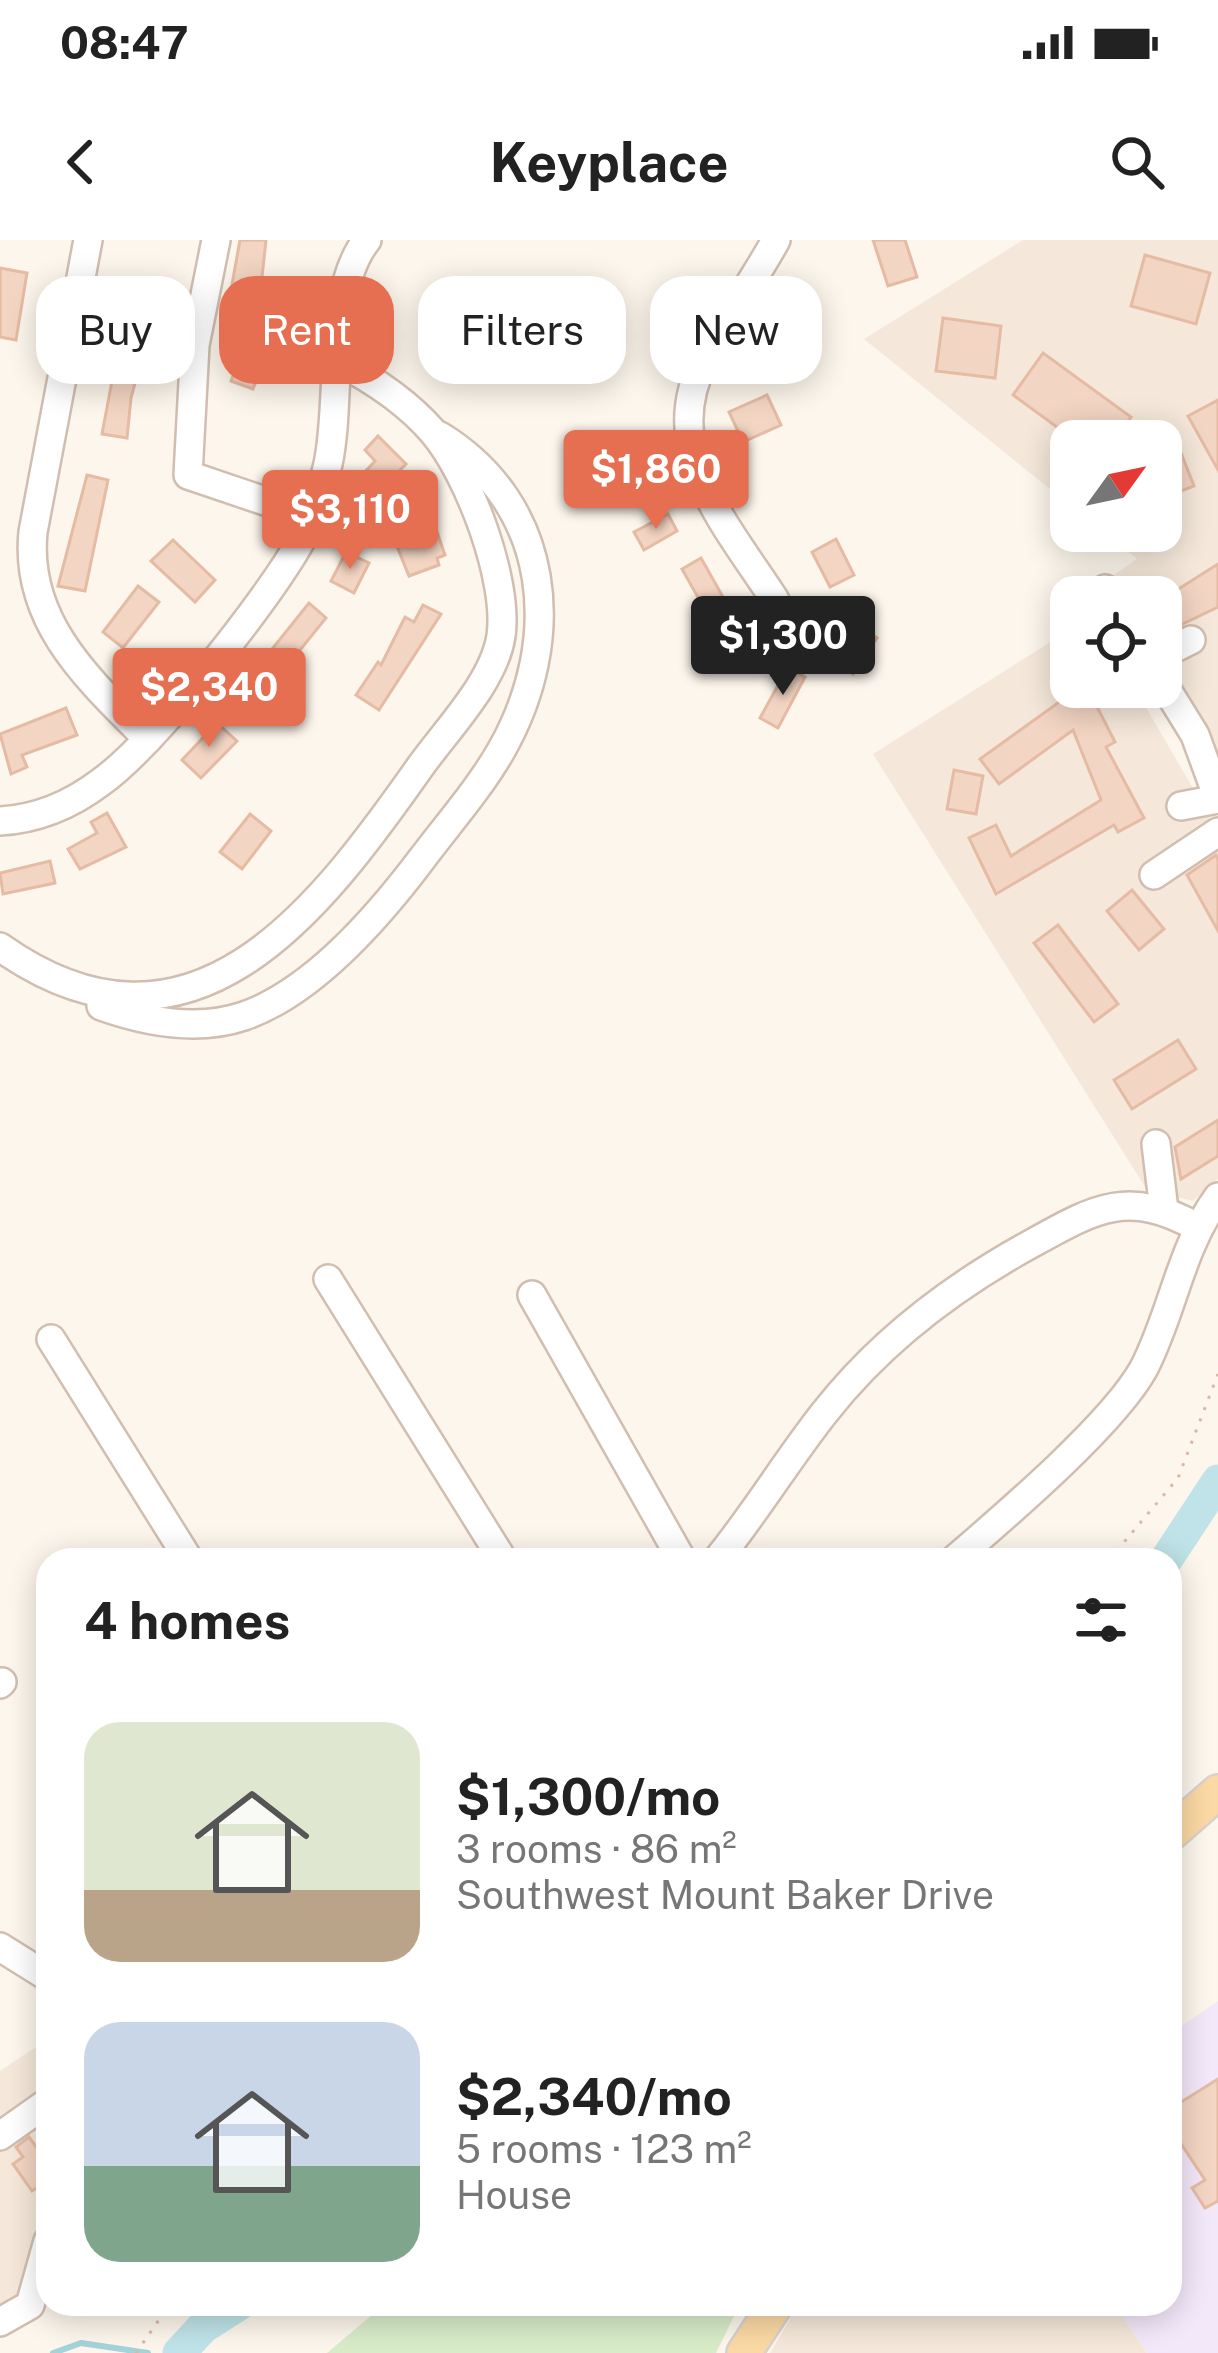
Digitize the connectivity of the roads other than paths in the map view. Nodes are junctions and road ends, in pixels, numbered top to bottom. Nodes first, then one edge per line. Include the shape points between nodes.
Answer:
1 (88, 240) edge
2 (215, 240) edge
3 (367, 240) edge
4 (776, 240) edge
5 (351, 276) edge
6 (337, 384) edge
7 (378, 384) edge
8 (432, 430) junction
9 (312, 517) junction
10 (775, 600) dead end
11 (1190, 640) dead end
12 (1182, 644) edge
13 (1178, 708) edge
14 (148, 739) junction
15 (1218, 799) edge
16 (1181, 806) dead end
17 (0, 821) edge
18 (1218, 832) edge
19 (1154, 875) dead end
20 (0, 947) edge
21 (55, 979) junction
22 (1156, 1144) dead end
23 (1218, 1198) edge
24 (1164, 1210) junction
25 (1197, 1227) junction
26 (328, 1280) dead end
27 (532, 1295) dead end
28 (51, 1339) dead end
29 (182, 1548) edge
30 (496, 1548) edge
31 (675, 1548) edge
32 (726, 1548) edge
33 (967, 1548) edge
34 (1218, 1792) edge
35 (1182, 1824) edge
36 (0, 1947) edge
37 (36, 1970) edge
38 (36, 2110) edge
39 (0, 2136) edge
40 (36, 2284) edge
41 (768, 2316) edge
42 (0, 2322) edge
43 (744, 2353) edge

1 - 14 street via 33,532 33,578 65,651
2 - 9 street via 195,344 188,475
3 - 5 street
4 - 10 street via 704,361 688,423 700,482
6 - 9 street via 328,464
7 - 8 street
8 - 21 street via 458,472 496,578 502,610 492,665 347,871 259,954 145,999
8 - 21 street via 477,458 524,528 543,594 524,698 502,749 403,884 359,930 304,980 247,1015 212,1024 145,1021 90,1003
9 - 14 street via 280,572
11 - 12 street
13 - 15 street
14 - 17 street via 73,801
15 - 16 street
18 - 19 street
20 - 21 street
22 - 24 street
23 - 25 street
24 - 25 street
24 - 32 street via 1127,1203 1104,1209 948,1294 856,1376
25 - 33 street via 1152,1350 1126,1394
26 - 30 street
27 - 31 street
28 - 29 street
34 - 35 main road
36 - 37 street
38 - 39 street
40 - 42 street via 30,2305
41 - 43 main road

